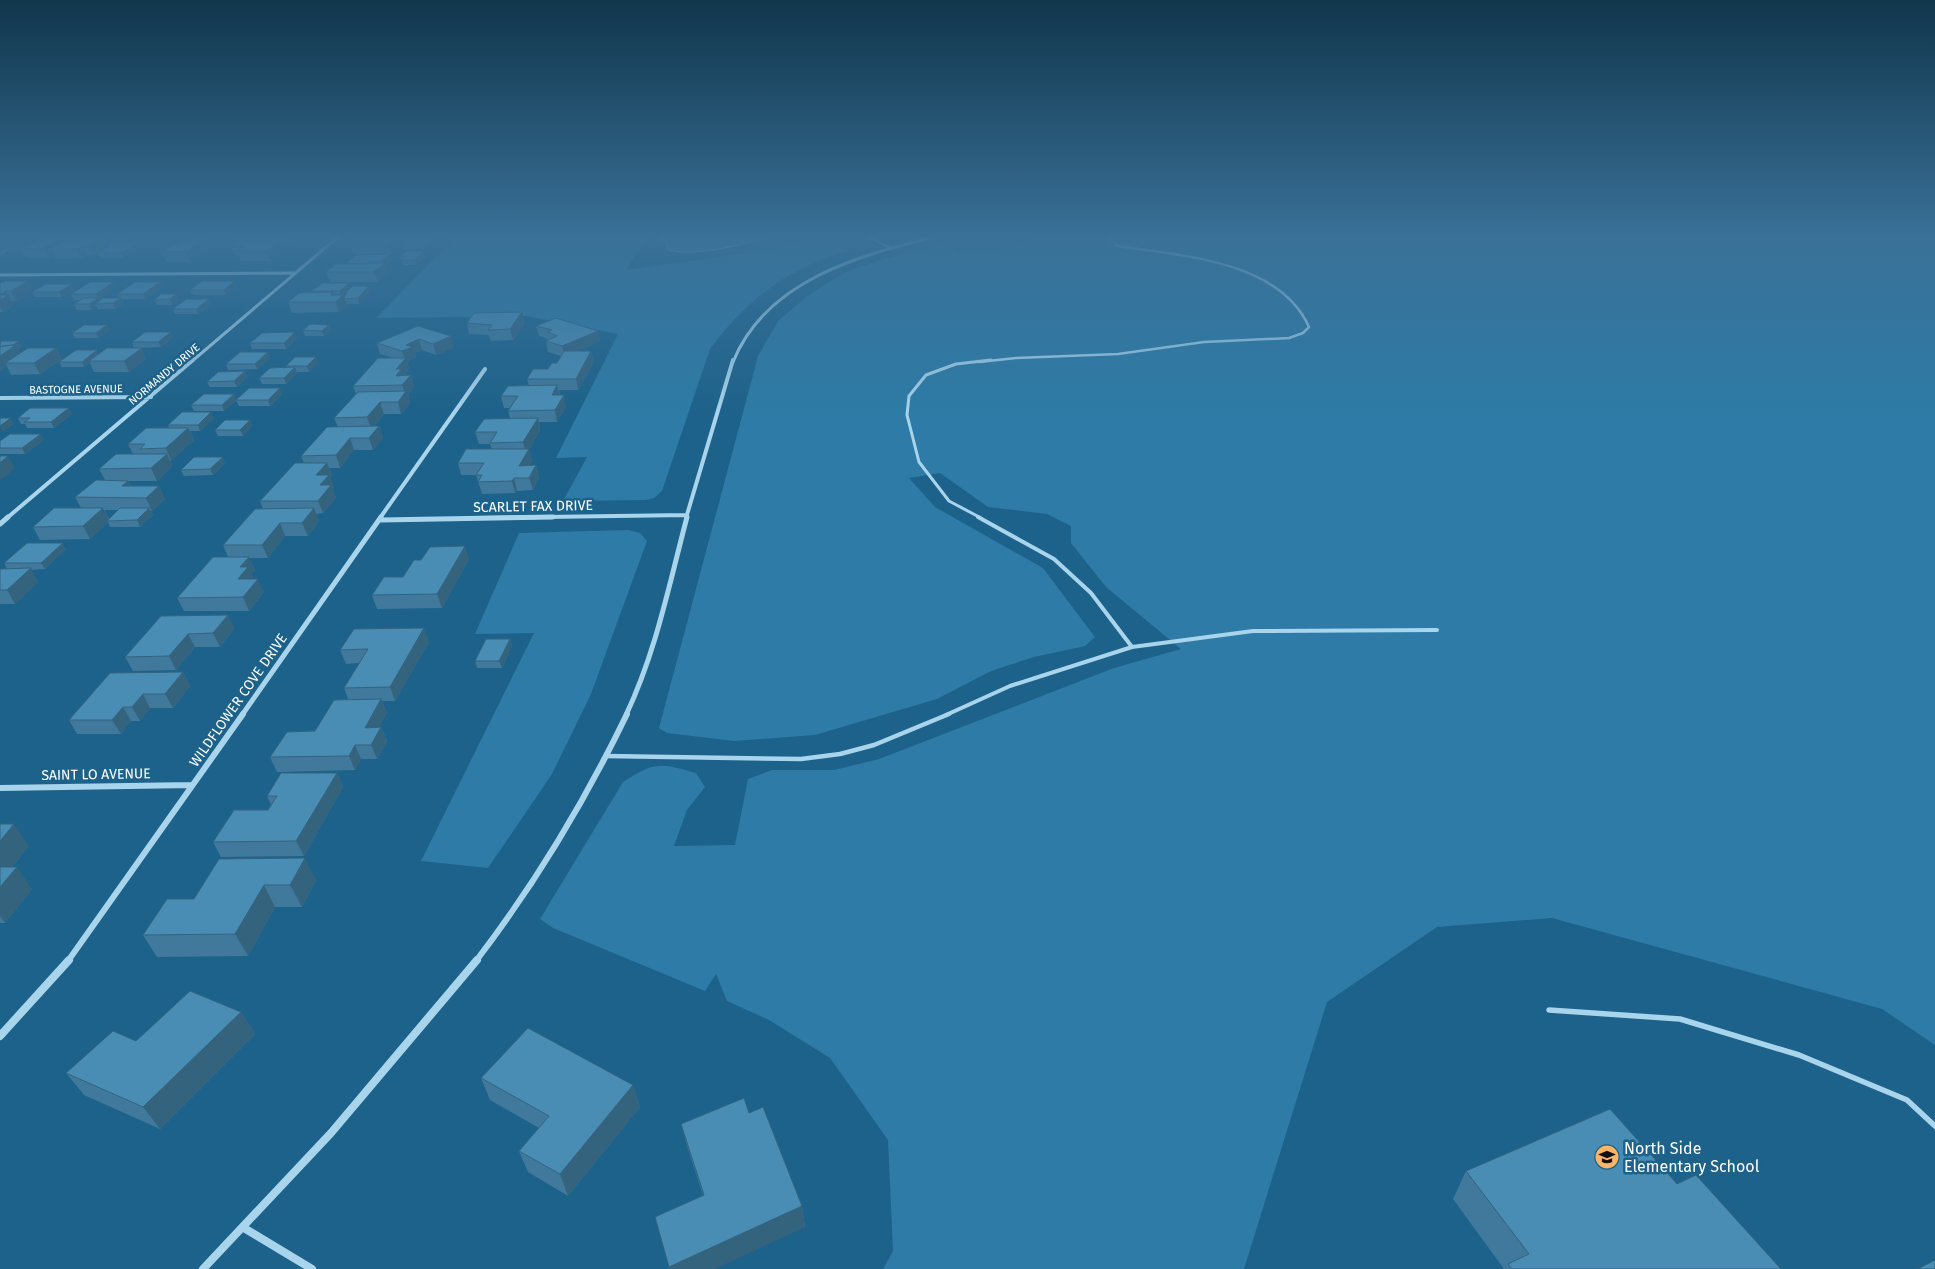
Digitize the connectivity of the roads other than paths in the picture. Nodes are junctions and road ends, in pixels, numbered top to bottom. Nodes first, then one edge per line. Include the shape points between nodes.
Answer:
1 (269, 295) edge
2 (788, 295) edge
3 (1285, 295) edge
4 (485, 369) dead end
5 (151, 397) junction
6 (0, 398) edge
7 (687, 515) junction
8 (380, 520) junction
9 (0, 524) edge
10 (1438, 630) dead end
11 (1132, 647) junction
12 (606, 756) junction
13 (192, 785) junction
14 (0, 788) edge
15 (1549, 1010) dead end
16 (0, 1036) edge
17 (1935, 1126) edge
18 (244, 1228) junction
19 (203, 1269) edge
20 (312, 1269) edge

1 - 5 street, NORMANDY DRIVE
2 - 7 street via 760,318 736,354
3 - 11 lane via 1299,308 1310,327 1300,336 1204,342 1118,354 956,364 926,375 909,396 907,414 919,462 949,501 1054,559 1091,594
4 - 8 street, WILDFLOWER COVE DRIVE
5 - 6 street, BASTOGNE AVENUE
5 - 9 street, NORMANDY DRIVE
7 - 8 street, SCARLET FAX DRIVE
7 - 12 street via 678,559 647,666
8 - 13 street, WILDFLOWER COVE DRIVE
10 - 11 lane via 1253,631
11 - 12 lane via 1010,686 933,722 874,745 840,754 801,759
12 - 18 street via 562,836 467,973 335,1131
13 - 14 street, SAINT LO AVENUE
13 - 16 street, WILDFLOWER COVE DRIVE via 75,953
15 - 17 lane via 1680,1019 1826,1066 1907,1100
18 - 19 street
18 - 20 street

